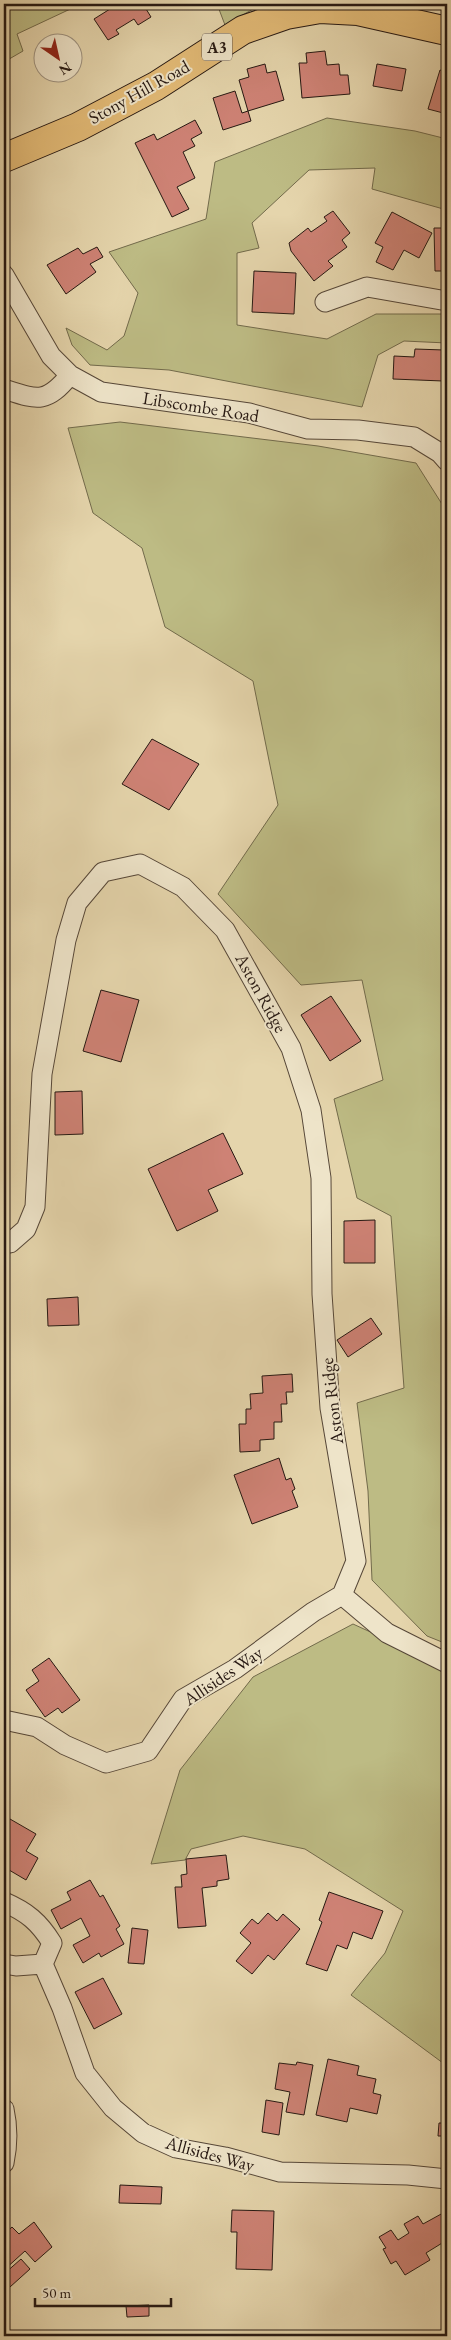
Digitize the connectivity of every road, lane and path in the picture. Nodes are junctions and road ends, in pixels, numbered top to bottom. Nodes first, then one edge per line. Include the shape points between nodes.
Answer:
1 (447, 31) edge
2 (4, 158) edge
3 (4, 275) edge
4 (447, 301) edge
5 (325, 302) dead end
6 (70, 375) junction
7 (4, 389) edge
8 (445, 453) edge
9 (4, 1244) edge
10 (342, 1595) junction
11 (447, 1662) edge
12 (4, 1720) edge
13 (4, 1902) edge
14 (4, 1964) edge
15 (43, 1964) junction
16 (4, 2109) edge
17 (4, 2162) edge
18 (447, 2179) edge

1 - 2 main road, Stony Hill Road / A3 via 358,11 320,9 286,15 243,30 156,86 78,127
3 - 6 street, Libscombe Road via 51,356
4 - 5 street via 367,287
6 - 7 street via 55,393 45,398
6 - 8 street, Libscombe Road via 101,392 249,413 308,429 358,430 414,437
9 - 10 street, Aston Ridge via 10,1243 26,1229 35,1207 42,1074 66,940 77,903 103,872 140,864 183,887 225,930 291,1048 311,1110 321,1178 322,1294 330,1408 356,1561
10 - 11 street via 387,1633
10 - 12 street, Allisides Way via 313,1612 235,1669 183,1699 148,1751 106,1763 65,1745 37,1727
13 - 15 street via 20,1909 41,1926 52,1943
14 - 15 street
15 - 18 street, Allisides Way via 85,2073 113,2108 144,2134 176,2148 280,2172
16 - 17 street via 7,2131

